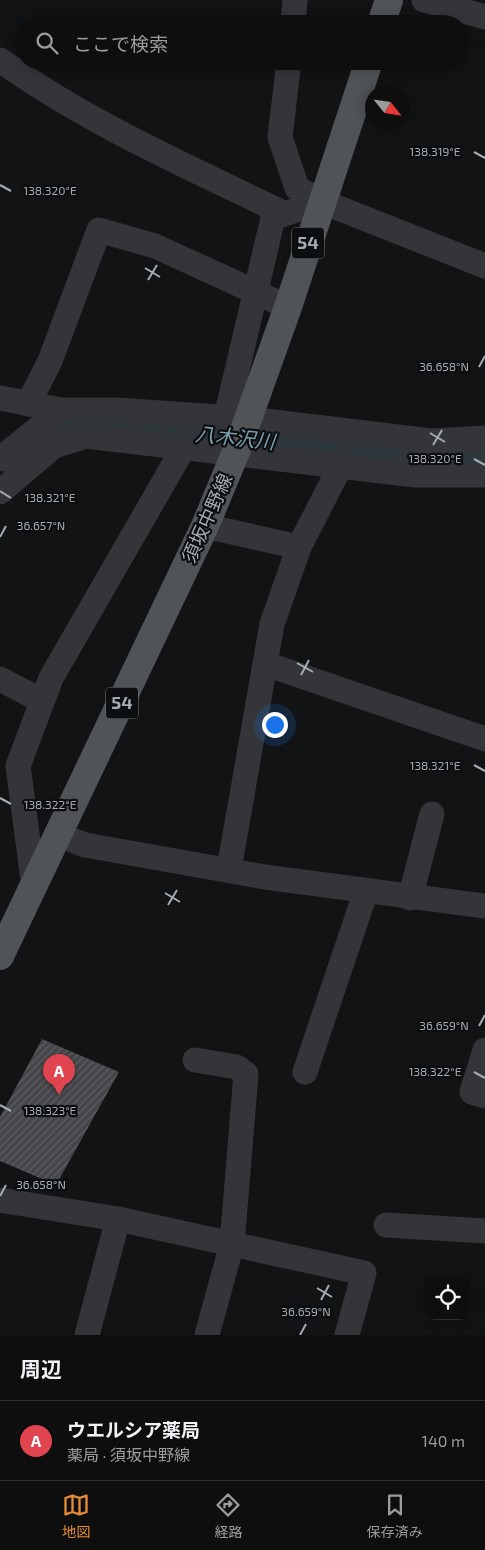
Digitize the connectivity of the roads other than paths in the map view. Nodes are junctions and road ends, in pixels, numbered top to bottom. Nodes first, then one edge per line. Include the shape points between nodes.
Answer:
1 (296, 0) edge
2 (383, 0) edge
3 (389, 0) edge
4 (424, 0) edge
5 (294, 15) edge
6 (384, 15) edge
7 (485, 17) edge
8 (0, 60) edge
9 (15, 70) edge
10 (15, 70) edge
11 (288, 70) edge
12 (366, 70) edge
13 (323, 202) junction
14 (283, 213) junction
15 (485, 266) edge
16 (256, 293) junction
17 (288, 307) junction
18 (0, 398) edge
19 (28, 404) junction
20 (61, 410) junction
21 (240, 432) junction
22 (485, 438) edge
23 (184, 447) junction
24 (0, 459) edge
25 (341, 465) junction
26 (485, 475) edge
27 (0, 492) edge
28 (205, 526) junction
29 (299, 547) junction
30 (266, 664) junction
31 (0, 679) edge
32 (42, 701) junction
33 (485, 739) edge
34 (432, 814) dead end
35 (60, 834) junction
36 (228, 869) junction
37 (34, 887) junction
38 (366, 891) junction
39 (410, 898) junction
40 (485, 906) edge
41 (4, 939) edge
42 (485, 1050) edge
43 (195, 1060) dead end
44 (305, 1072) dead end
45 (485, 1096) edge
46 (0, 1200) edge
47 (118, 1219) junction
48 (386, 1225) dead end
49 (485, 1231) edge
50 (232, 1244) junction
51 (87, 1335) edge
52 (207, 1335) edge
53 (347, 1335) edge

1 - 5 street
2 - 3 street
3 - 6 main road
4 - 7 street
8 - 10 street
9 - 14 street via 135,140
11 - 13 street via 280,137 297,188
12 - 13 main road, 須坂中野線 / 54
13 - 14 street
13 - 15 street
13 - 17 main road, 須坂中野線 / 54
14 - 16 street via 273,218
16 - 17 street
16 - 19 street via 155,246 100,230 50,361
16 - 21 street
17 - 21 main road, 須坂中野線 / 54
18 - 19 street
19 - 20 street
20 - 21 street via 116,410
20 - 24 street
21 - 22 street via 431,441
21 - 23 street
21 - 25 street
21 - 28 main road, 須坂中野線 / 54
23 - 27 street via 86,436 54,446
23 - 32 street via 51,678
25 - 26 street via 415,475
25 - 29 street
28 - 29 street
28 - 35 main road, 須坂中野線 / 54
29 - 30 street via 272,624
30 - 33 street
30 - 36 street
31 - 32 street
32 - 37 street via 18,766
34 - 39 street
35 - 36 street via 85,845
35 - 37 main road, 須坂中野線 / 54
36 - 38 street
37 - 41 main road, 須坂中野線 / 54
38 - 39 street
38 - 44 street
39 - 40 street
42 - 45 street via 472,1092
43 - 50 street via 237,1067 246,1074
46 - 47 street
47 - 50 street
47 - 51 street
48 - 49 street
50 - 52 street
50 - 53 street via 364,1273

